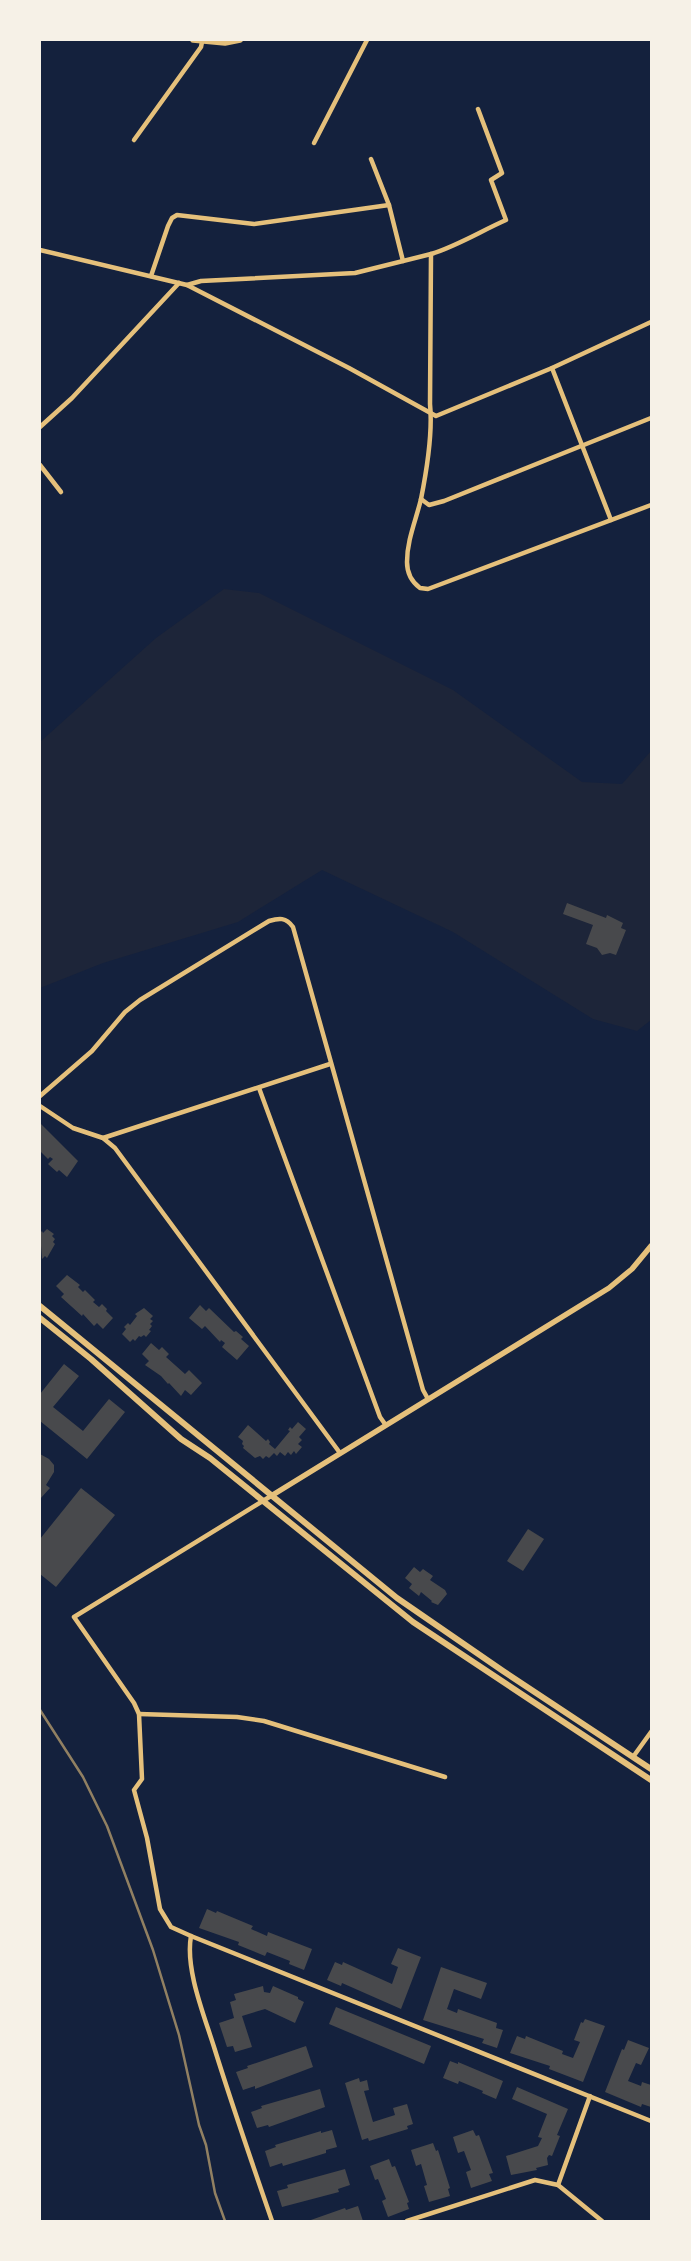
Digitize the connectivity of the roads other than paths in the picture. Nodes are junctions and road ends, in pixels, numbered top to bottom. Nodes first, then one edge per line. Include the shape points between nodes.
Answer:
1 (193, 40) edge
2 (240, 40) edge
3 (368, 40) edge
4 (202, 42) junction
5 (478, 109) dead end
6 (134, 140) dead end
7 (314, 142) dead end
8 (372, 159) dead end
9 (389, 205) junction
10 (40, 250) edge
11 (431, 254) junction
12 (403, 261) junction
13 (151, 276) junction
14 (180, 283) junction
15 (187, 285) junction
16 (651, 322) edge
17 (552, 368) junction
18 (431, 414) junction
19 (651, 418) edge
20 (40, 427) edge
21 (582, 444) junction
22 (40, 465) edge
23 (61, 492) dead end
24 (421, 499) junction
25 (651, 506) edge
26 (611, 520) junction
27 (330, 1064) junction
28 (259, 1088) junction
29 (40, 1096) edge
30 (40, 1106) edge
31 (103, 1138) junction
32 (651, 1246) edge
33 (40, 1306) edge
34 (40, 1318) edge
35 (428, 1399) junction
36 (385, 1424) junction
37 (340, 1453) junction
38 (272, 1496) junction
39 (264, 1501) junction
40 (139, 1714) junction
41 (651, 1732) edge
42 (633, 1758) junction
43 (651, 1770) edge
44 (445, 1777) dead end
45 (651, 1780) edge
46 (191, 1936) junction
47 (590, 2096) junction
48 (651, 2121) edge
49 (558, 2185) junction
50 (272, 2221) edge
51 (407, 2221) edge
52 (602, 2221) edge

1 - 4 street
2 - 4 street
3 - 7 street
4 - 6 street
5 - 11 street via 502,173 491,180 506,220
8 - 9 street
9 - 12 street
9 - 13 street via 244,224 177,216 168,226
10 - 13 street
11 - 12 street
11 - 18 street
12 - 15 street via 356,273 201,281
13 - 14 street
14 - 15 street
14 - 20 street via 72,398
15 - 18 street
16 - 17 street
17 - 18 street via 436,416
17 - 21 street
18 - 24 street
19 - 21 street
21 - 24 street via 444,502 429,505
21 - 26 street
22 - 23 street
24 - 26 street via 409,538 407,564 414,584 428,589
25 - 26 street
27 - 28 street
27 - 29 street via 293,927 284,918 277,918 140,1000 125,1012 92,1051
27 - 35 street via 422,1390
28 - 31 street
28 - 36 street
30 - 31 street via 72,1128
31 - 37 street via 115,1148
32 - 35 street via 632,1269 609,1288
33 - 38 main road
34 - 39 main road via 181,1439
35 - 36 street
36 - 37 street
37 - 38 street
38 - 39 street
38 - 42 main road via 419,1614
39 - 40 street via 74,1617
39 - 45 main road via 414,1622
40 - 44 street via 264,1721
40 - 46 street via 142,1779 134,1790 160,1909 171,1927
41 - 42 street
42 - 43 main road
46 - 47 street
46 - 50 street via 188,1951 200,2003
47 - 48 street
47 - 49 street
49 - 51 street via 536,2180
49 - 52 street

